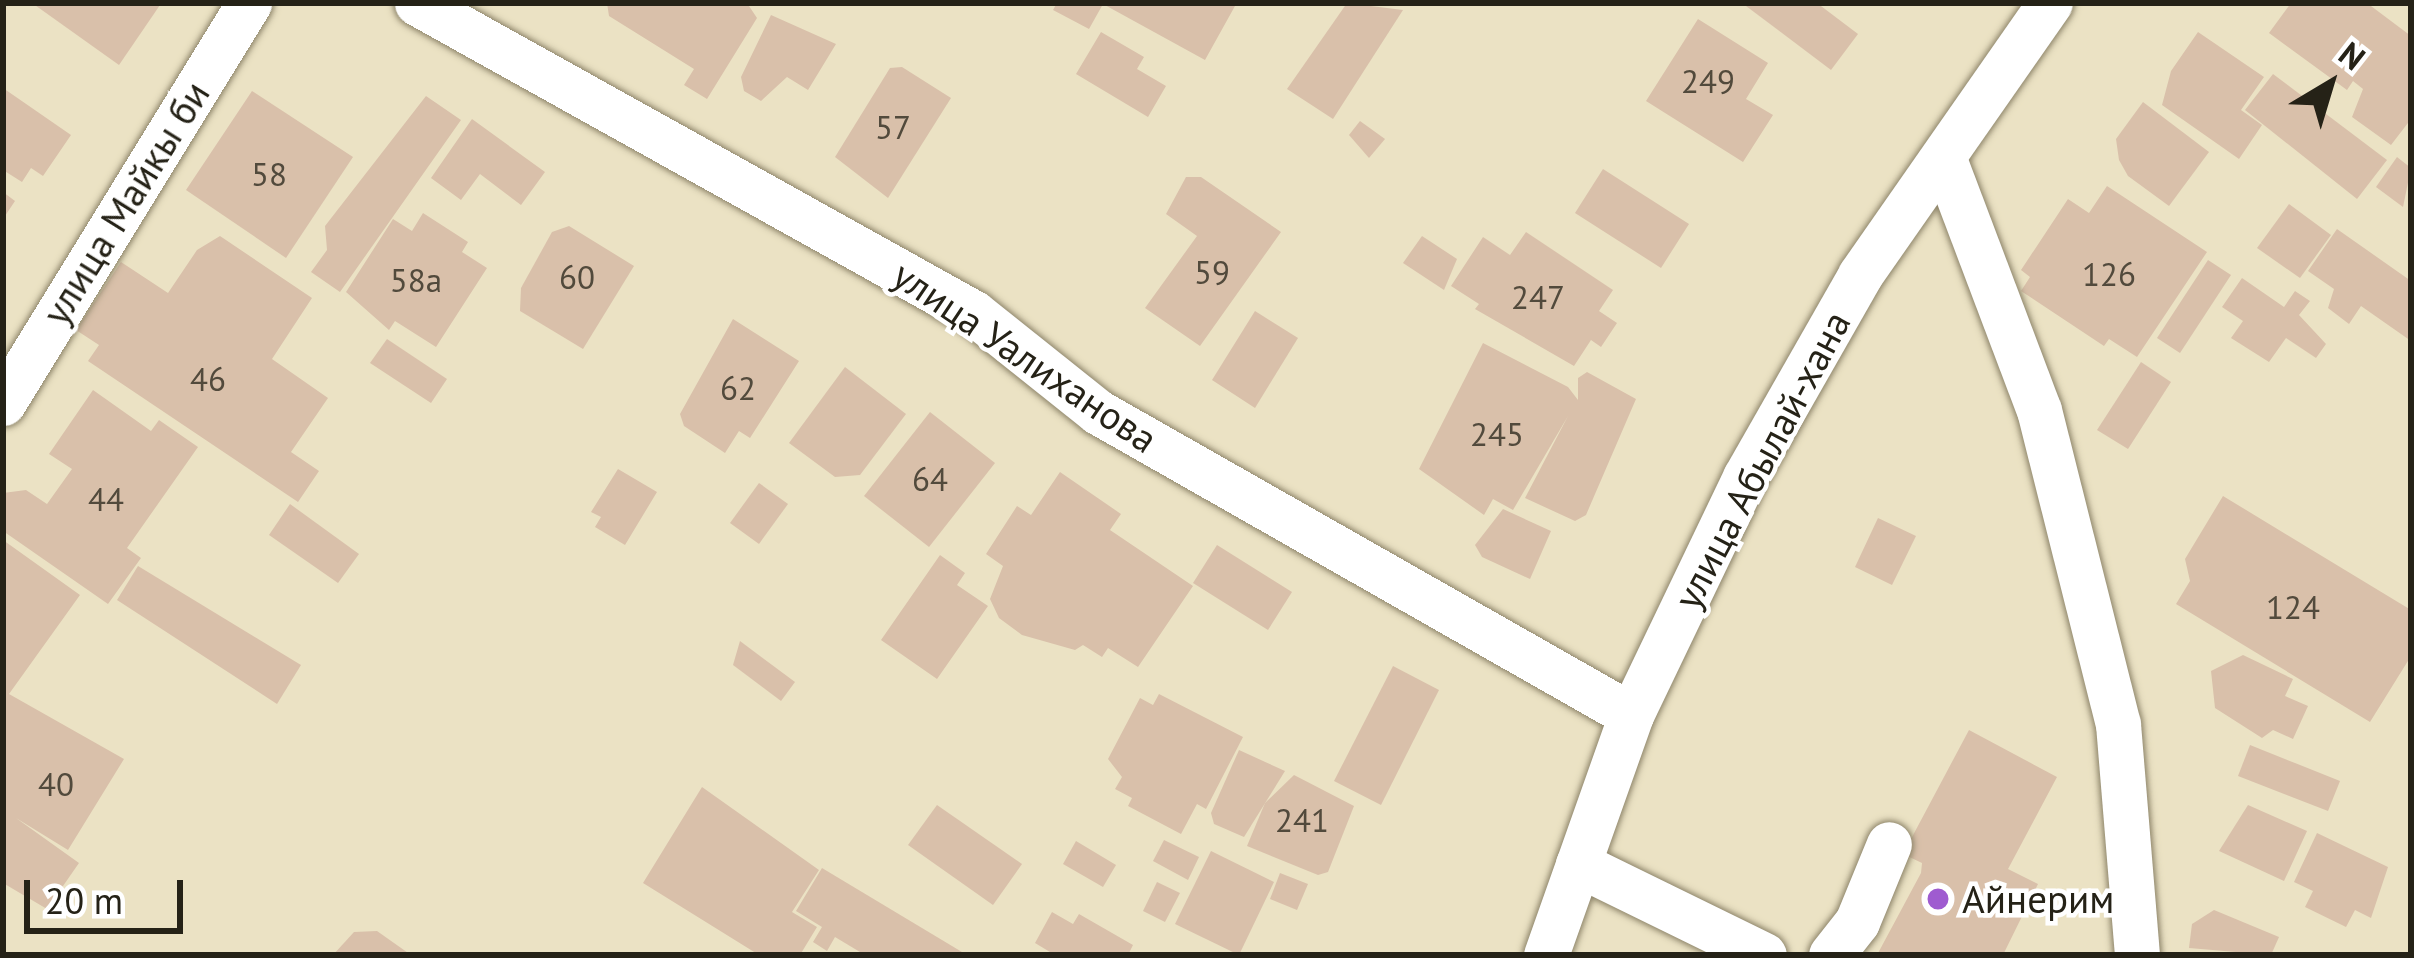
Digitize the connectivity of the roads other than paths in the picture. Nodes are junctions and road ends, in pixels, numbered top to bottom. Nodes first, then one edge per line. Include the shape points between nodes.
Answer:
1 (249, 3) edge
2 (417, 3) edge
3 (2050, 3) edge
4 (1944, 159) junction
5 (3, 404) edge
6 (1631, 715) junction
7 (1888, 844) dead end
8 (1578, 863) junction
9 (1546, 955) edge
10 (1764, 955) edge
11 (1831, 955) edge
12 (2138, 955) edge

1 - 5 street, улица Майкы би
2 - 6 street, улица Уалиханова via 974,313 1098,412
3 - 4 street, улица Абылай-хана
4 - 6 street, улица Абылай-хана via 1861,275 1757,457
4 - 12 street via 2039,410 2118,724
6 - 8 street, улица Абылай-хана
7 - 11 street via 1857,922
8 - 9 street, улица Абылай-хана
8 - 10 street

